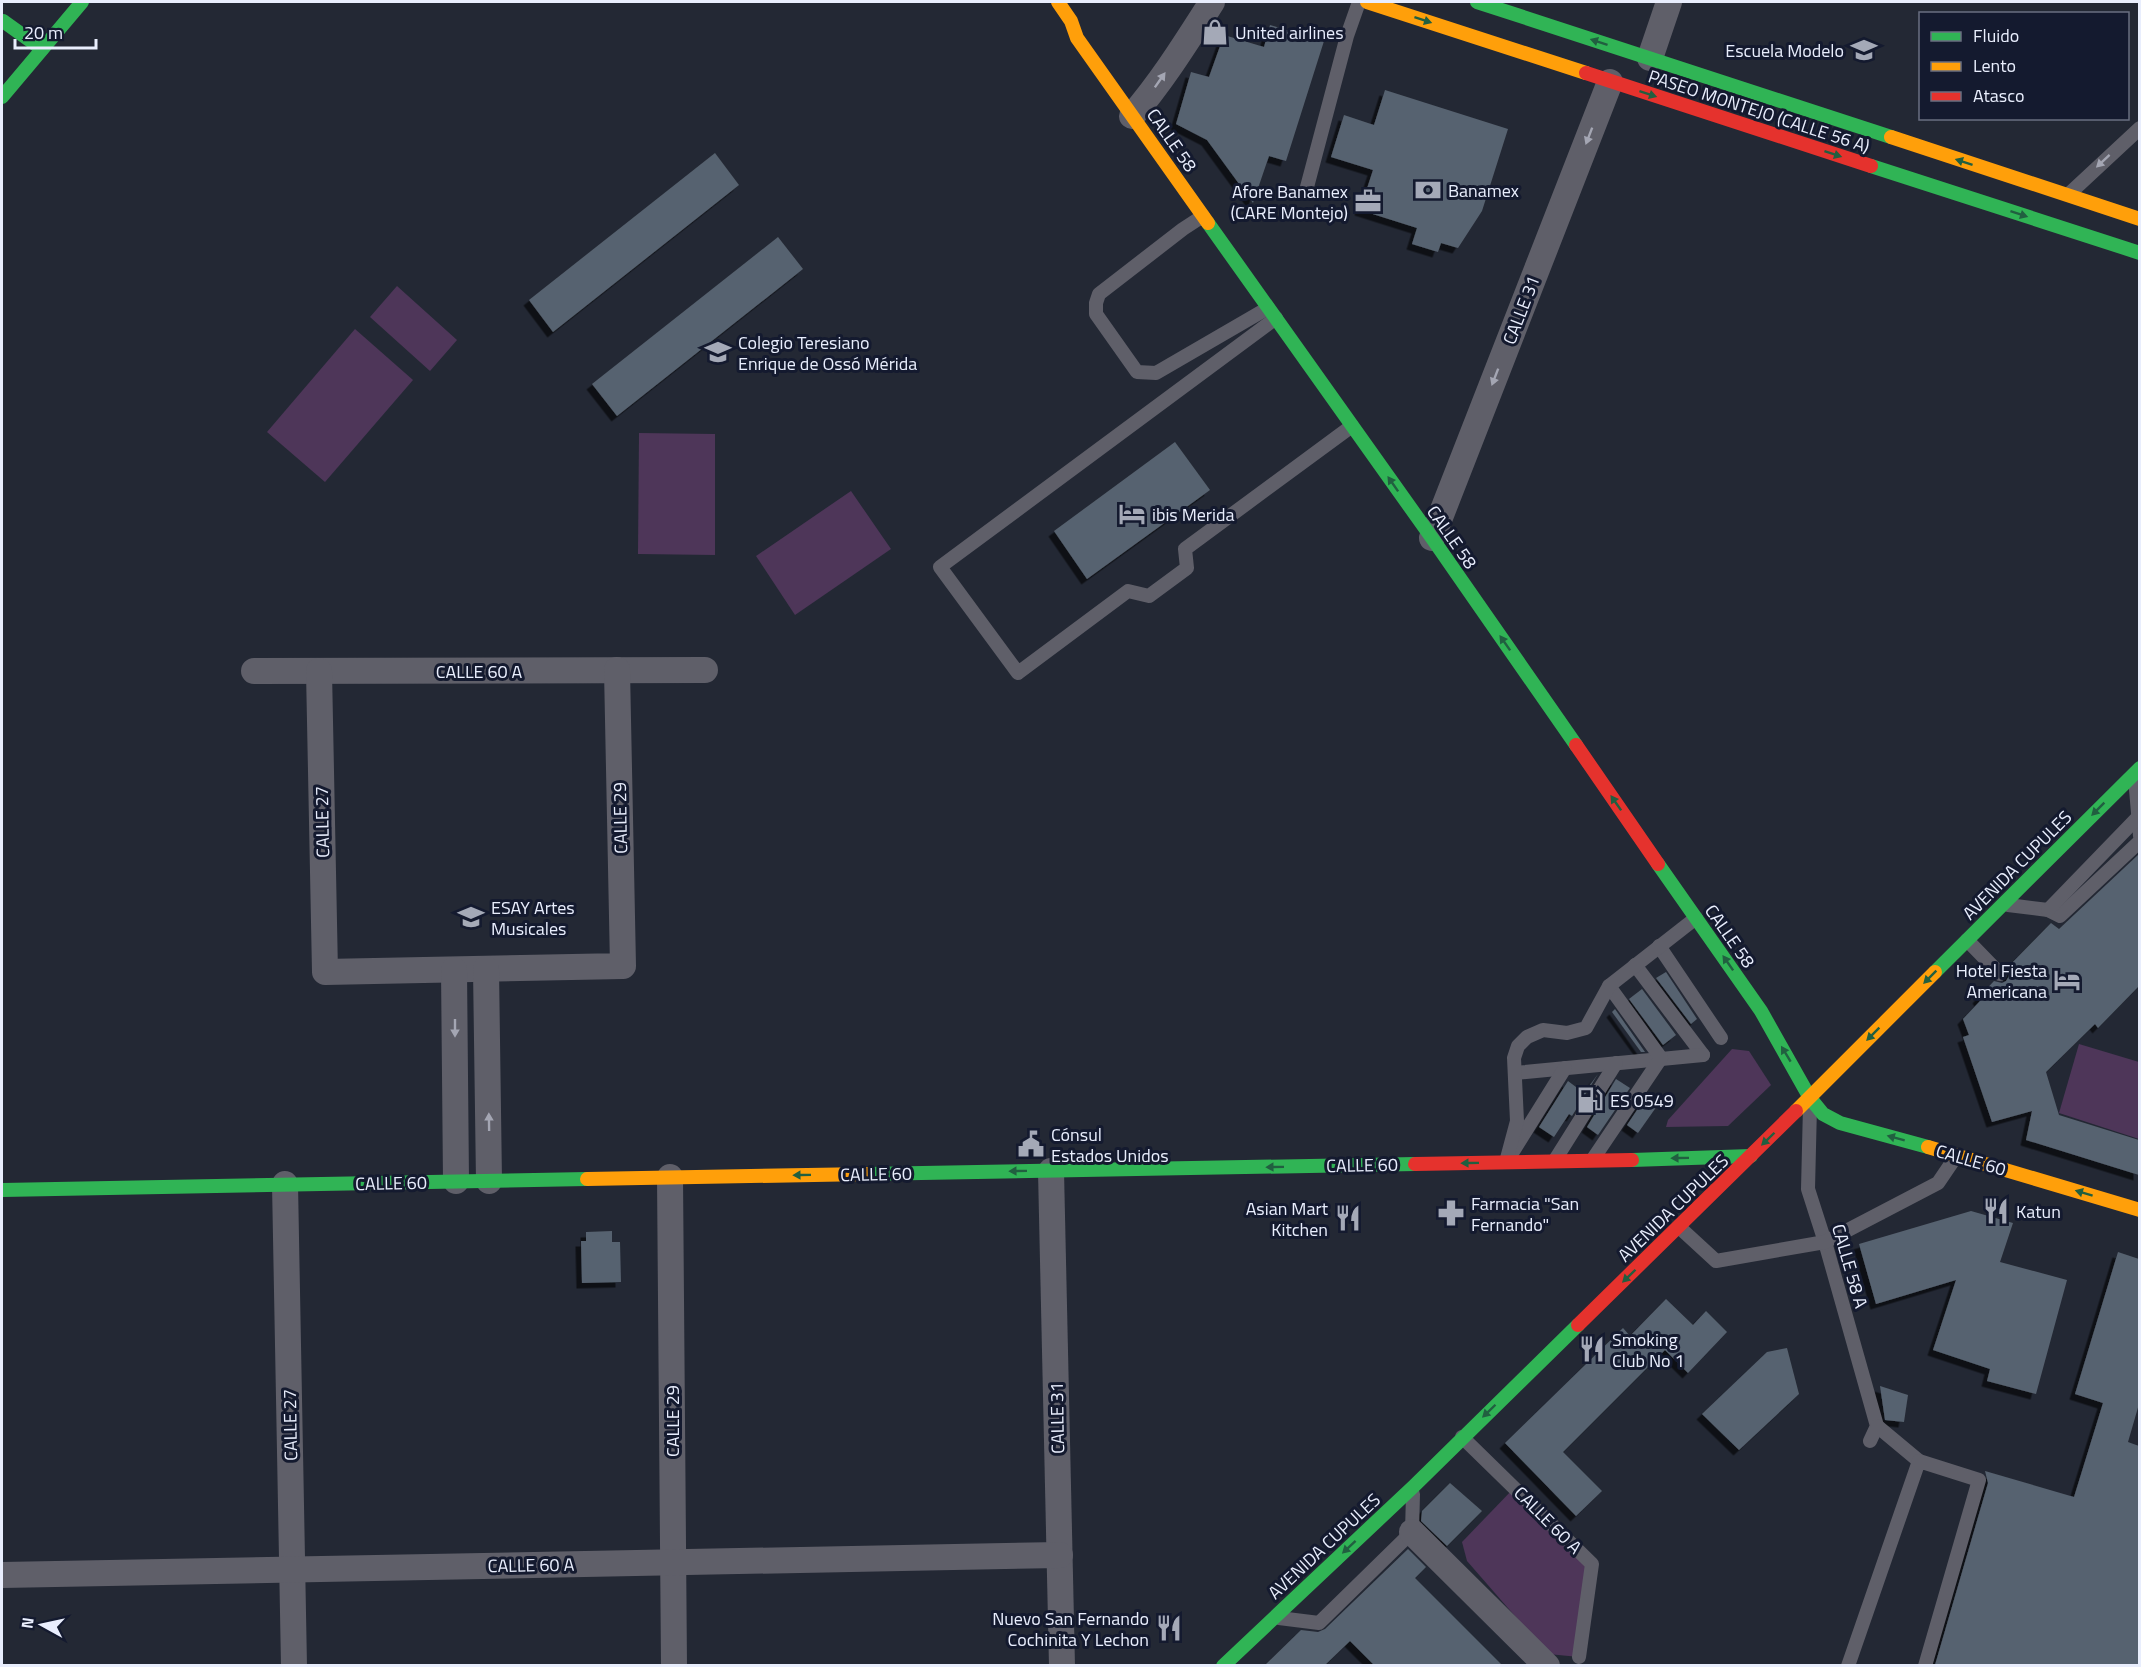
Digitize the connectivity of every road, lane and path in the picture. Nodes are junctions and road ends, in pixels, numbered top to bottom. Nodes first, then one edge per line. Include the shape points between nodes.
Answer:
1 (82, 2) edge
2 (1059, 2) edge
3 (1212, 2) edge
4 (1359, 2) edge
5 (1367, 2) edge
6 (1477, 2) edge
7 (1669, 2) edge
8 (15, 8) dead end
9 (2, 22) edge
10 (42, 49) junction
11 (1650, 58) junction
12 (1610, 82) junction
13 (2, 98) edge
14 (1132, 116) junction
15 (2139, 128) edge
16 (1307, 187) dead end
17 (2067, 195) junction
18 (1203, 216) junction
19 (2139, 219) edge
20 (2139, 253) edge
21 (1272, 313) junction
22 (1352, 426) junction
23 (1432, 538) junction
24 (617, 670) junction
25 (705, 670) dead end
26 (254, 671) dead end
27 (320, 671) junction
28 (2137, 771) edge
29 (2138, 817) junction
30 (2139, 836) edge
31 (2139, 841) edge
32 (2003, 904) junction
33 (2048, 910) junction
34 (1696, 918) junction
35 (1967, 940) junction
36 (1659, 946) junction
37 (1635, 965) junction
38 (486, 969) junction
39 (454, 970) junction
40 (2000, 974) dead end
41 (1609, 986) junction
42 (1721, 1038) dead end
43 (1661, 1058) junction
44 (1616, 1063) junction
45 (1565, 1068) junction
46 (1515, 1073) junction
47 (1810, 1098) junction
48 (1958, 1155) junction
49 (1751, 1156) junction
50 (1592, 1161) junction
51 (1506, 1162) junction
52 (1553, 1162) junction
53 (1051, 1171) junction
54 (670, 1178) junction
55 (456, 1181) junction
56 (489, 1181) junction
57 (285, 1184) junction
58 (2, 1190) edge
59 (2139, 1210) edge
60 (1679, 1227) junction
61 (1825, 1242) junction
62 (1877, 1426) junction
63 (1462, 1437) junction
64 (1869, 1441) dead end
65 (1918, 1461) junction
66 (1414, 1486) junction
67 (1412, 1532) junction
68 (1059, 1555) junction
69 (673, 1562) junction
70 (292, 1569) junction
71 (2, 1575) edge
72 (1274, 1617) junction
73 (1579, 1657) dead end
74 (294, 1665) edge
75 (674, 1665) edge
76 (1062, 1665) edge
77 (1224, 1665) edge
78 (1547, 1665) edge
79 (1848, 1665) edge
80 (1925, 1665) edge

1 - 10 main road
2 - 14 main road, CALLE 58 via 1077,38
14 -> 3 street
4 - 16 lane
5 -> 12 main road, PASEO MONTEJO (CALLE 56 A)
11 -> 6 main road, PASEO MONTEJO (CALLE 56 A)
7 - 11 street
8 - 9 main road
9 - 10 main road
10 - 13 main road
17 -> 11 main road, PASEO MONTEJO (CALLE 56 A)
12 -> 20 main road, PASEO MONTEJO (CALLE 56 A)
12 -> 23 street, CALLE 31
14 - 18 main road, CALLE 58
15 -> 17 lane
17 - 19 main road, PASEO MONTEJO (CALLE 56 A)
18 - 21 main road, CALLE 58
18 - 21 lane via 1099,294 1096,314 1137,372 1156,373
21 - 22 main road, CALLE 58
21 - 22 lane via 940,567 1018,673 1128,591 1149,596 1187,568 1185,549
23 -> 22 main road, CALLE 58
34 -> 23 main road, CALLE 58
24 - 25 street, CALLE 60 A
24 - 27 street, CALLE 60 A
24 - 38 street, CALLE 29 via 622,966
26 - 27 street, CALLE 60 A
27 - 39 street, CALLE 27 via 325,972
28 - 29 lane
28 -> 32 main road, AVENIDA CUPULES
29 - 30 lane
29 - 33 lane
31 - 33 lane via 2060,916
32 - 33 lane
32 - 35 main road, AVENIDA CUPULES
34 - 36 lane
47 -> 34 main road, CALLE 58 via 1761,1011
35 - 40 lane
35 -> 47 main road, AVENIDA CUPULES
36 - 37 lane
36 - 42 lane
37 - 41 lane
37 - 43 lane via 1703,1055
38 - 39 street
56 -> 38 street
39 -> 55 street
41 - 43 lane
41 - 46 lane via 1586,1028 1567,1033 1543,1030 1527,1037 1514,1058
43 - 44 lane
43 - 50 lane
44 - 45 lane
44 - 52 lane
45 - 46 lane
45 - 51 lane
46 - 51 lane via 1517,1121
48 -> 47 main road, CALLE 60 via 1840,1122 1823,1114
47 -> 49 main road, AVENIDA CUPULES
47 - 61 lane, CALLE 58 A via 1808,1189
59 -> 48 main road, CALLE 60
48 - 61 lane via 1938,1183
49 -> 50 main road, CALLE 60
49 - 60 main road, AVENIDA CUPULES
50 - 52 main road, CALLE 60
51 - 52 main road, CALLE 60
51 -> 53 main road, CALLE 60
53 -> 54 main road, CALLE 60
53 - 68 street, CALLE 31
54 - 56 main road, CALLE 60
54 - 69 street, CALLE 29
55 - 56 main road, CALLE 60
55 - 57 main road, CALLE 60
57 - 58 main road, CALLE 60
57 - 70 street, CALLE 27
60 - 61 lane via 1716,1261
60 -> 63 main road, AVENIDA CUPULES
61 - 62 lane, CALLE 58 A
62 - 64 lane
62 - 65 lane
63 - 66 main road, AVENIDA CUPULES
63 - 73 lane, CALLE 60 A via 1592,1564
65 - 79 lane
65 - 80 lane via 1978,1480
66 - 67 lane
66 -> 72 main road, AVENIDA CUPULES
67 - 72 lane via 1319,1623
67 - 78 street
68 - 69 street, CALLE 60 A
68 - 76 street, CALLE 31
69 - 70 street, CALLE 60 A
69 - 75 street, CALLE 29
70 - 71 street, CALLE 60 A
70 - 74 street, CALLE 27
72 - 77 main road, AVENIDA CUPULES

